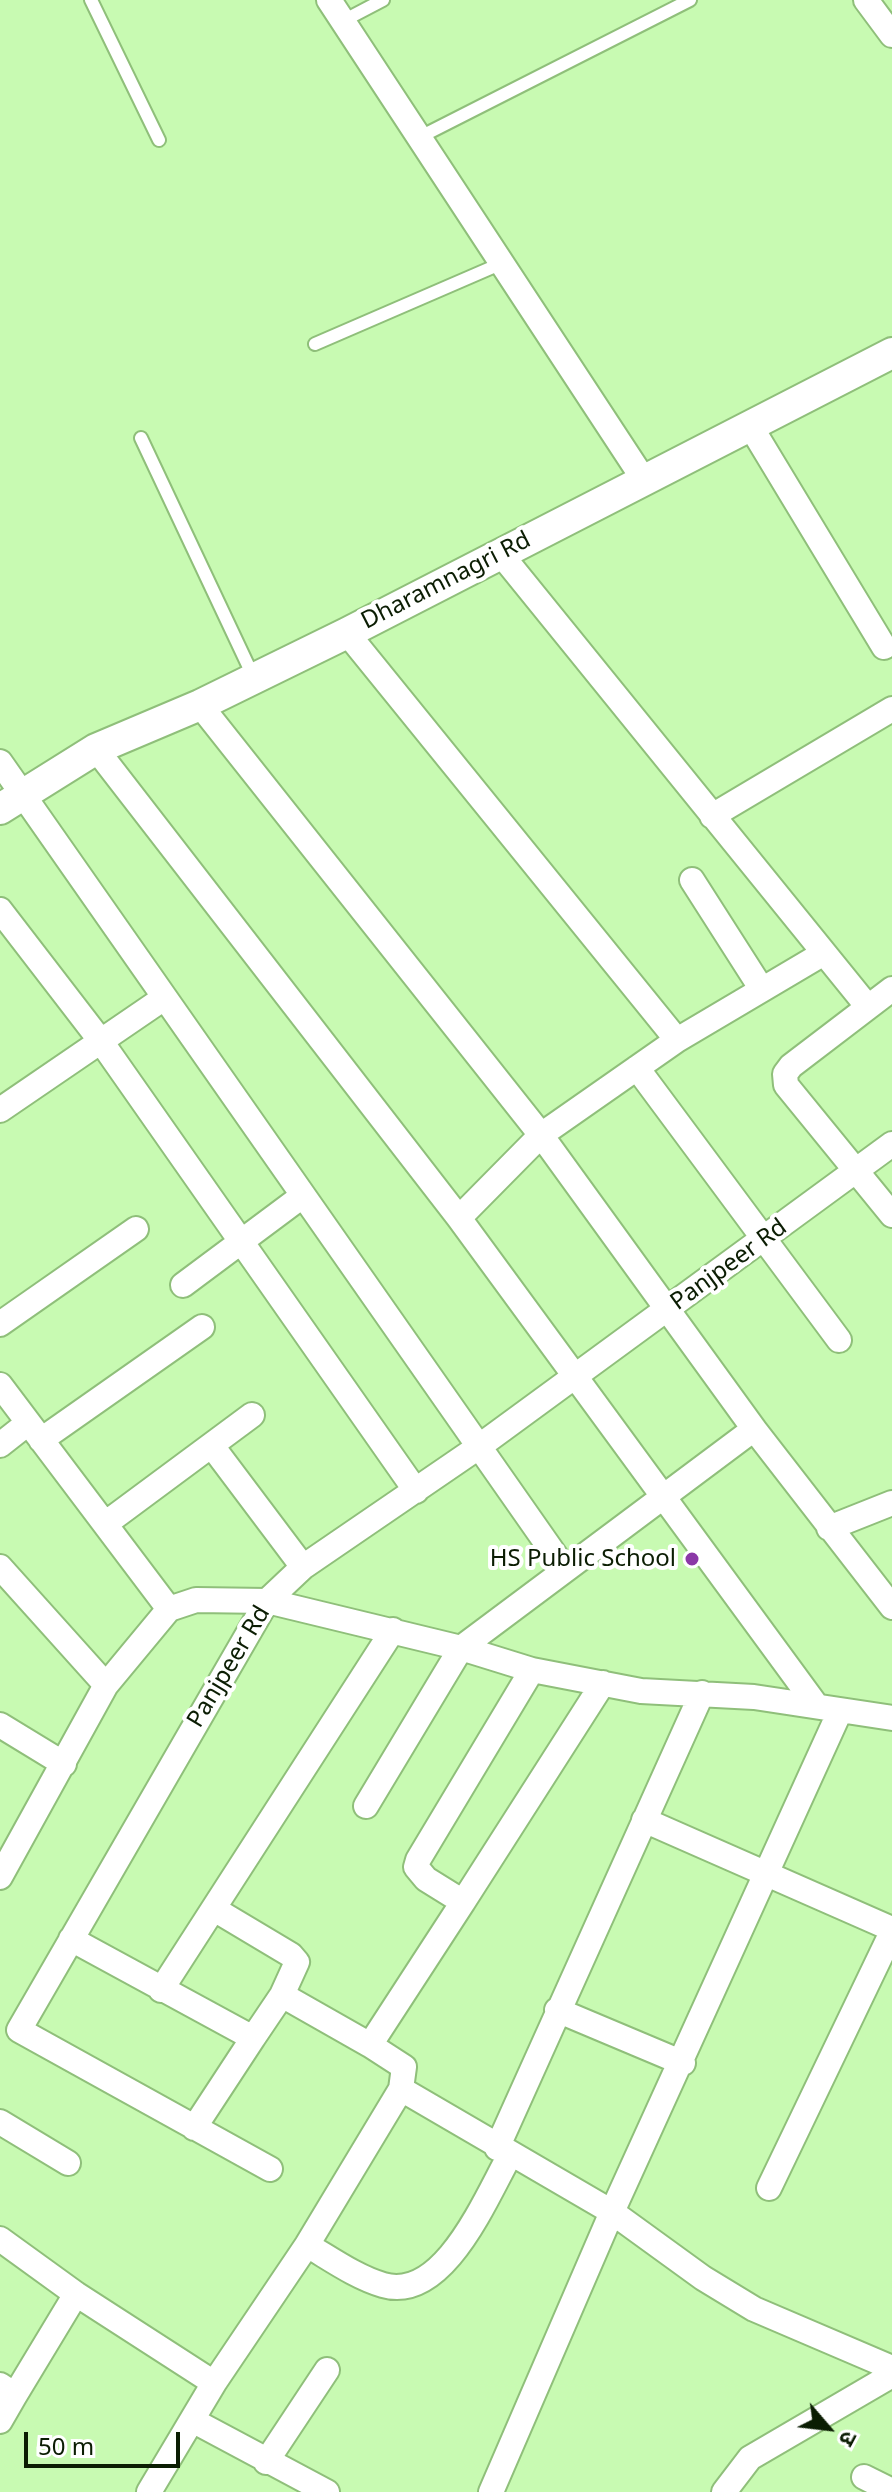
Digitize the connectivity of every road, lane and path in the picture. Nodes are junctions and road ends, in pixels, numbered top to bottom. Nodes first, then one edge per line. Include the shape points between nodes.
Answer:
1 (91, 0) edge
2 (329, 0) edge
3 (383, 0) edge
4 (690, 0) edge
5 (866, 0) edge
6 (341, 22) junction
7 (892, 35) edge
8 (418, 138) junction
9 (159, 140) dead end
10 (500, 264) junction
11 (315, 344) dead end
12 (892, 353) edge
13 (751, 427) junction
14 (141, 438) dead end
15 (644, 480) junction
16 (500, 553) junction
17 (347, 633) junction
18 (884, 647) dead end
19 (254, 678) junction
20 (200, 705) junction
21 (892, 709) edge
22 (96, 749) junction
23 (0, 762) edge
24 (11, 801) edge
25 (712, 816) junction
26 (692, 880) dead end
27 (0, 910) edge
28 (824, 953) junction
29 (761, 988) junction
30 (892, 989) edge
31 (164, 998) junction
32 (868, 1007) junction
33 (100, 1040) junction
34 (677, 1040) junction
35 (637, 1068) junction
36 (0, 1110) edge
37 (541, 1135) junction
38 (892, 1144) edge
39 (857, 1170) junction
40 (301, 1197) junction
41 (892, 1215) edge
42 (459, 1218) junction
43 (136, 1229) dead end
44 (763, 1240) junction
45 (241, 1241) junction
46 (183, 1285) dead end
47 (666, 1310) junction
48 (0, 1324) edge
49 (202, 1327) dead end
50 (839, 1340) dead end
51 (577, 1375) junction
52 (0, 1385) edge
53 (252, 1415) dead end
54 (754, 1429) junction
55 (34, 1431) junction
56 (0, 1445) edge
57 (212, 1446) junction
58 (477, 1448) junction
59 (416, 1491) junction
60 (662, 1497) junction
61 (892, 1503) edge
62 (105, 1524) junction
63 (829, 1528) junction
64 (0, 1567) edge
65 (303, 1567) junction
66 (564, 1568) junction
67 (267, 1601) junction
68 (892, 1607) edge
69 (169, 1609) junction
70 (393, 1630) junction
71 (461, 1648) junction
72 (532, 1670) junction
73 (603, 1683) junction
74 (106, 1685) junction
75 (702, 1693) junction
76 (816, 1705) junction
77 (840, 1711) junction
78 (892, 1718) edge
79 (0, 1725) edge
80 (64, 1764) junction
81 (366, 1806) dead end
82 (644, 1820) junction
83 (768, 1874) junction
84 (0, 1877) edge
85 (463, 1902) junction
86 (214, 1909) junction
87 (892, 1930) edge
88 (71, 1939) junction
89 (161, 1990) junction
90 (282, 1995) junction
91 (557, 2010) junction
92 (9, 2025) edge
93 (253, 2038) junction
94 (370, 2045) junction
95 (683, 2063) junction
96 (401, 2089) junction
97 (0, 2122) edge
98 (194, 2128) junction
99 (504, 2152) junction
100 (68, 2163) dead end
101 (270, 2169) dead end
102 (769, 2188) dead end
103 (612, 2212) junction
104 (0, 2239) edge
105 (307, 2245) junction
106 (76, 2294) junction
107 (892, 2368) edge
108 (327, 2370) dead end
109 (892, 2375) edge
110 (214, 2383) junction
111 (7, 2390) edge
112 (192, 2420) junction
113 (0, 2421) edge
114 (266, 2462) junction
115 (864, 2477) dead end
116 (892, 2491) edge
117 (149, 2492) edge
118 (327, 2492) edge
119 (491, 2492) edge
120 (724, 2492) edge

1 - 9 lane
2 - 6 street
3 - 6 lane
4 - 8 lane
5 - 7 street
6 - 8 street
8 - 10 street
10 - 11 lane
10 - 15 street
12 - 13 street, Dharamnagri Rd
13 - 15 street, Dharamnagri Rd
13 - 18 street
14 - 19 lane
15 - 16 street, Dharamnagri Rd
16 - 17 street, Dharamnagri Rd
16 - 25 street
17 - 19 street, Dharamnagri Rd
17 - 34 street
19 - 20 street, Dharamnagri Rd
20 - 22 street, Dharamnagri Rd
20 - 37 street
21 - 25 street
22 - 24 street, Dharamnagri Rd
22 - 42 street
23 - 24 street
24 - 31 street
25 - 28 street
26 - 29 street
27 - 33 street
28 - 29 street
28 - 32 street
29 - 34 street
30 - 32 street
31 - 33 street
31 - 40 street
32 - 39 street via 785,1074 786,1085
33 - 36 street
33 - 45 street
34 - 35 street
35 - 37 street
35 - 44 street
37 - 42 street
37 - 47 street
38 - 39 street, Panjpeer Rd
39 - 41 street
39 - 44 street, Panjpeer Rd
40 - 45 street
40 - 58 street
42 - 51 street
43 - 48 street
44 - 47 street, Panjpeer Rd
44 - 50 street
45 - 46 street
45 - 59 street
47 - 51 street, Panjpeer Rd
47 - 54 street
49 - 55 street
51 - 58 street, Panjpeer Rd
51 - 60 street
52 - 55 street
53 - 57 street
54 - 60 street
54 - 63 street
55 - 56 street
55 - 62 street
57 - 62 street
57 - 65 street
58 - 59 street, Panjpeer Rd
58 - 66 street
59 - 65 street, Panjpeer Rd
60 - 66 street
60 - 76 street
61 - 63 street
62 - 69 street
63 - 68 street
64 - 74 street
65 - 67 street, Panjpeer Rd
66 - 71 street
67 - 69 street via 196,1600
67 - 70 street
67 - 88 street, Panjpeer Rd
69 - 74 street
70 - 71 street
70 - 86 street
71 - 72 street
71 - 81 street
72 - 73 street
72 - 85 street via 418,1860 416,1867 426,1879
73 - 75 street via 641,1691
73 - 85 street
74 - 80 street
75 - 76 street
75 - 82 street
76 - 77 street
77 - 78 street
77 - 83 street
79 - 80 street
80 - 84 street
82 - 83 street
82 - 91 street
83 - 87 street
83 - 95 street
85 - 94 street
86 - 89 street
86 - 90 street via 297,1962
87 - 102 street
88 - 89 street
88 - 92 street, Panjpeer Rd
89 - 93 street
90 - 93 street
90 - 94 street
91 - 95 street
91 - 99 street
92 - 98 street, Panjpeer Rd
93 - 98 street
94 - 96 street via 404,2067
95 - 103 street
96 - 99 street
96 - 105 street
97 - 100 street
98 - 101 street, Panjpeer Rd
99 - 103 street
99 - 105 street via 457,2246 424,2281 385,2286
103 - 107 street via 754,2309
103 - 119 street
104 - 106 street
105 - 110 street
106 - 110 street
106 - 111 street
108 - 114 street
109 - 120 street via 750,2458
110 - 112 street
111 - 113 street
112 - 114 street
112 - 117 street
114 - 118 street
115 - 116 street

